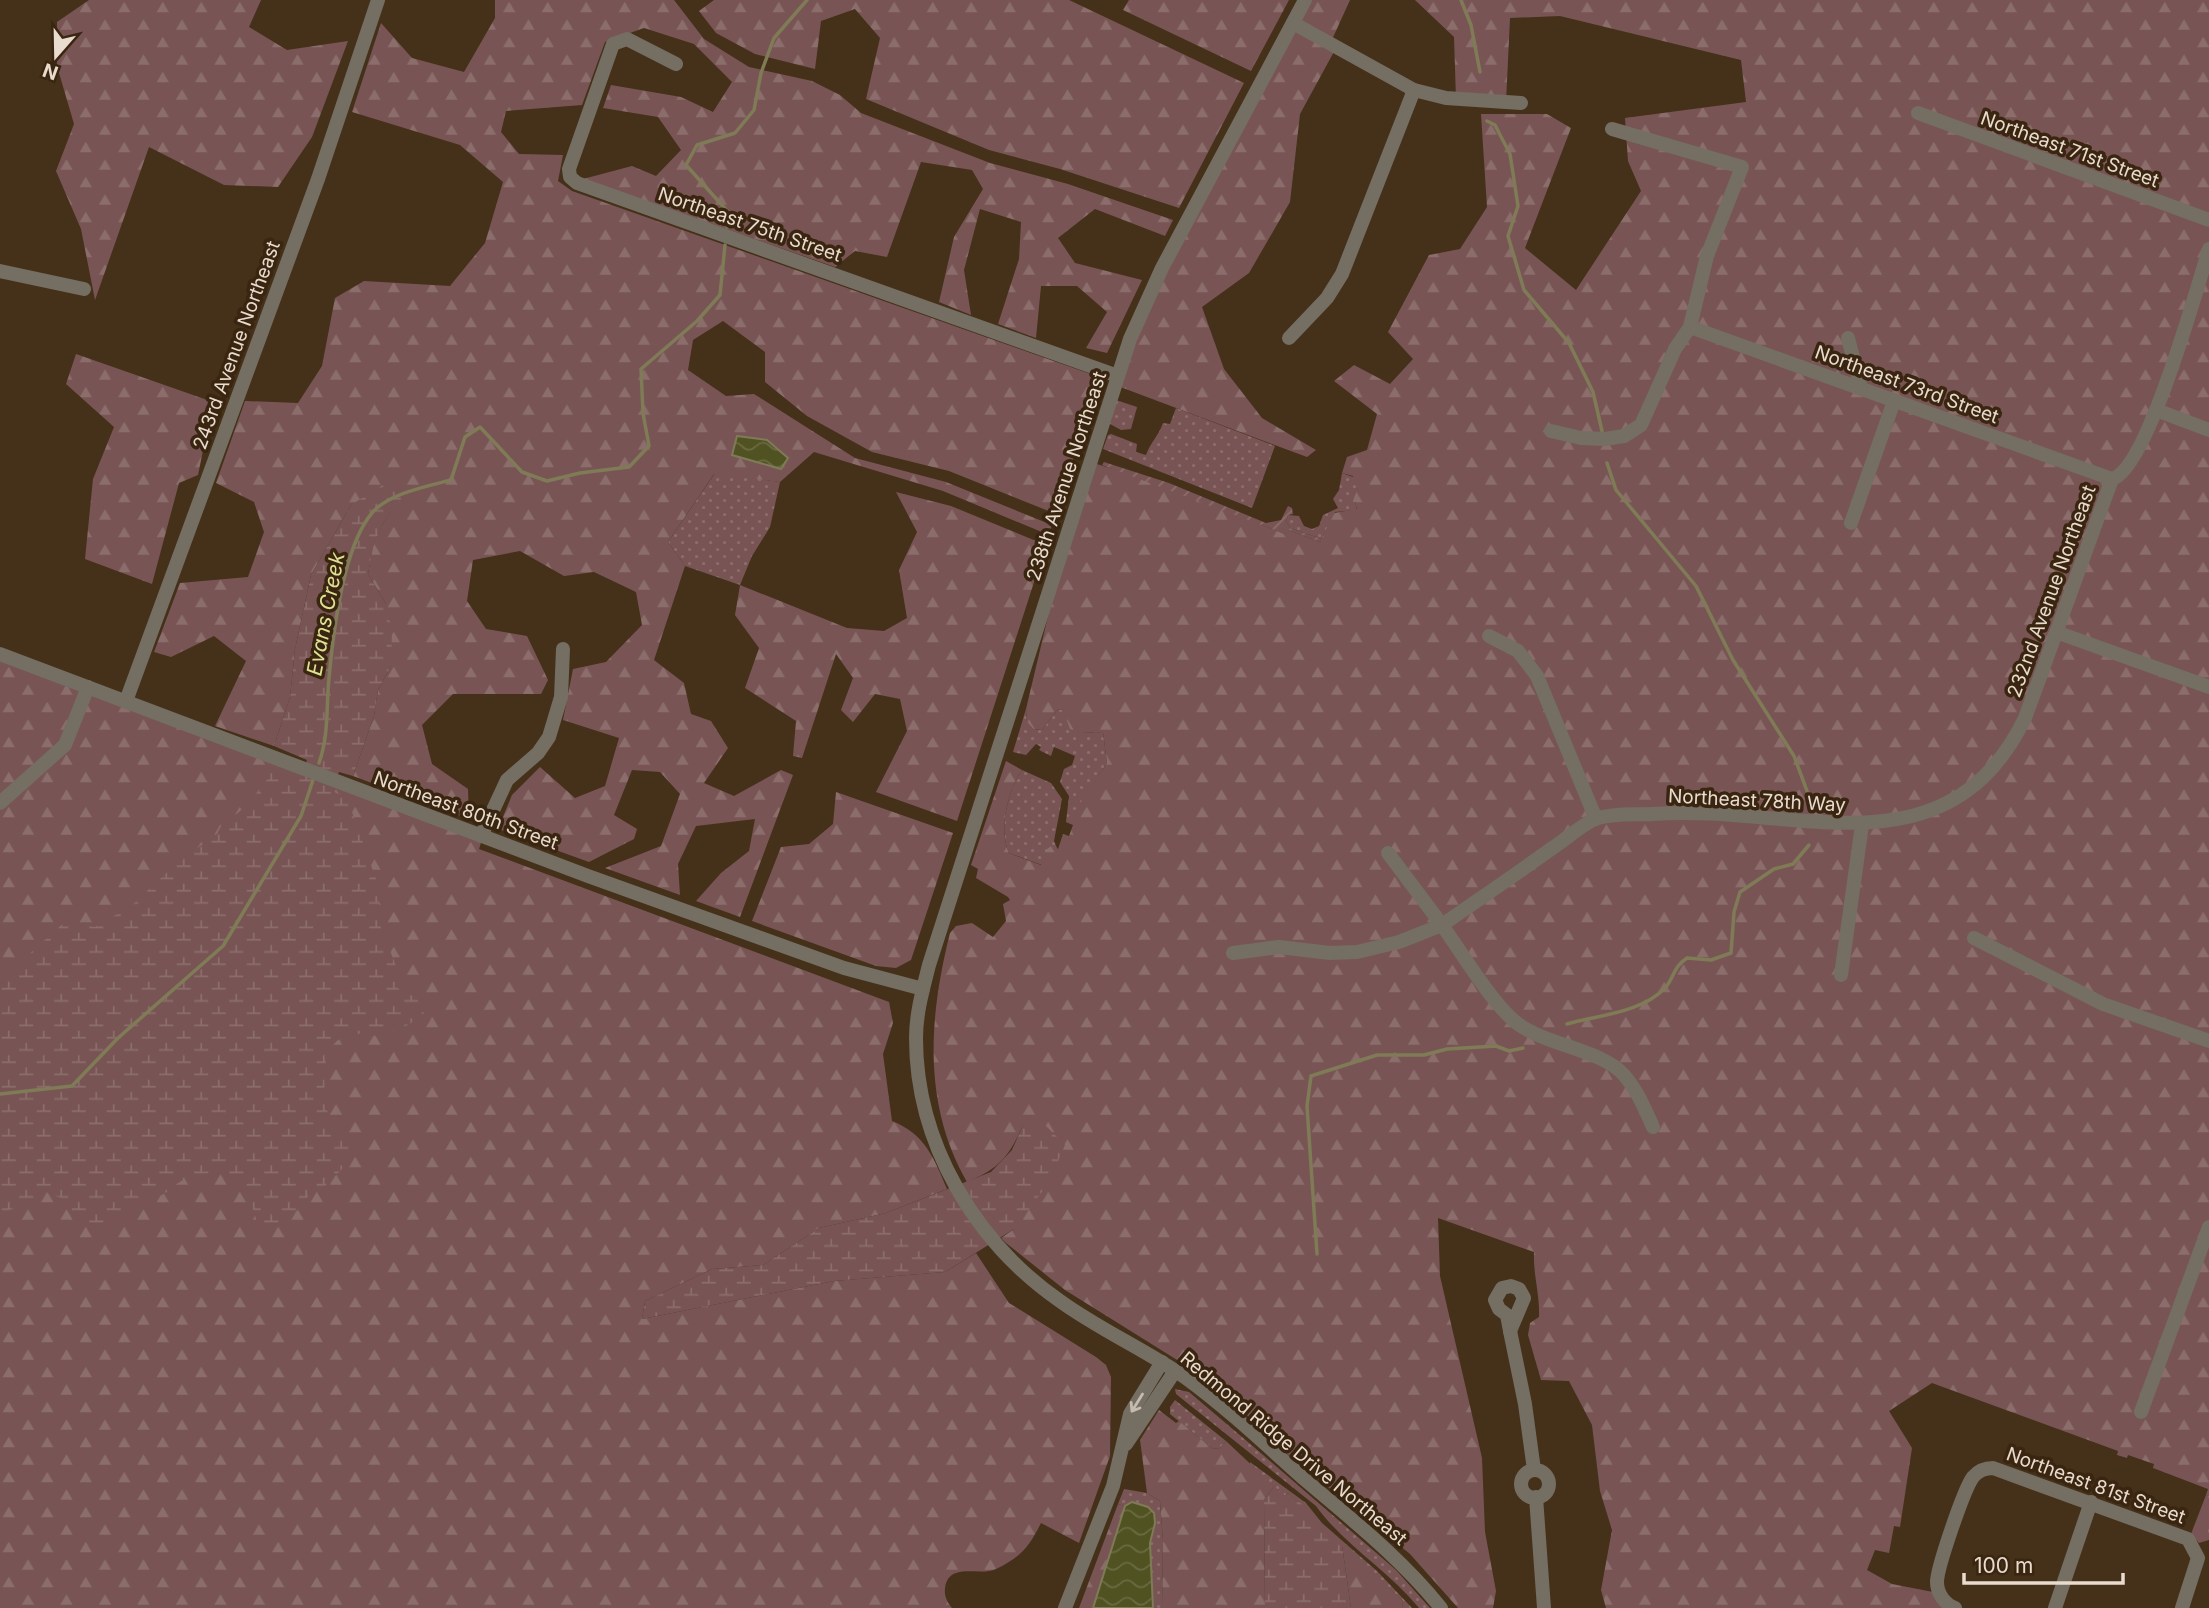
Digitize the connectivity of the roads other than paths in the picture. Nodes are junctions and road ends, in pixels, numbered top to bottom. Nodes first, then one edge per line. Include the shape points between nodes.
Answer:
1 (378, 0) edge
2 (1305, 0) edge
3 (1293, 23) junction
4 (676, 64) dead end
5 (1414, 90) junction
6 (1521, 103) dead end
7 (1918, 113) dead end
8 (1612, 129) dead end
9 (2209, 220) edge
10 (2209, 249) edge
11 (0, 271) edge
12 (84, 289) dead end
13 (1689, 327) junction
14 (1289, 338) dead end
15 (1848, 338) dead end
16 (1118, 376) junction
17 (1861, 388) junction
18 (1894, 401) junction
19 (2156, 411) junction
20 (1551, 430) dead end
21 (2209, 430) edge
22 (2112, 479) junction
23 (1851, 523) dead end
24 (2056, 632) junction
25 (1489, 636) dead end
26 (563, 649) dead end
27 (0, 654) edge
28 (88, 687) junction
29 (2209, 687) edge
30 (126, 701) junction
31 (2025, 718) joint
32 (0, 803) edge
33 (1596, 818) junction
34 (1862, 825) junction
35 (481, 836) junction
36 (1388, 852) dead end
37 (1442, 925) junction
38 (1974, 939) dead end
39 (1233, 953) dead end
40 (1841, 975) dead end
41 (923, 989) junction
42 (2209, 1041) edge
43 (1653, 1127) dead end
44 (2209, 1227) edge
45 (1510, 1331) dead end
46 (1168, 1366) junction
47 (2141, 1412) dead end
48 (2091, 1502) junction
49 (1065, 1608) edge
50 (1441, 1608) edge
51 (1544, 1608) edge
52 (1955, 1608) edge
53 (2055, 1608) edge
54 (2182, 1608) edge

1 - 30 street, 243rd Avenue Northeast via 313,192
2 - 3 street, 238th Avenue Northeast
3 - 5 street
3 - 16 street, 238th Avenue Northeast via 1152,287
4 - 16 street, Northeast 75th Street via 627,39 613,44 569,169 576,183
5 - 6 street via 1446,99
5 - 14 street via 1342,274 1327,298
7 - 9 street, Northeast 71st Street
8 - 13 street via 1740,171 1707,256
10 - 19 street, 232nd Avenue Northeast
11 - 12 street
13 - 17 street, Northeast 73rd Street
13 - 20 street via 1647,418 1634,431 1589,440
15 - 17 street
16 - 41 street, 238th Avenue Northeast
17 - 18 street, Northeast 73rd Street
18 - 22 street, Northeast 73rd Street
18 - 23 street
19 - 21 street
19 - 22 street, 232nd Avenue Northeast via 2124,473
22 - 24 street, 232nd Avenue Northeast
24 - 29 street
24 - 31 street, 232nd Avenue Northeast
25 - 33 street via 1518,651 1537,676
26 - 35 street via 561,697 549,737 507,780
27 - 28 street, Northeast 80th Street
28 - 30 street, Northeast 80th Street
28 - 32 street via 65,745
30 - 35 street, Northeast 80th Street
31 - 34 street, Northeast 78th Way via 1991,769 1952,800 1920,816
33 - 34 street, Northeast 78th Way via 1688,813
33 - 37 street
34 - 40 street
35 - 41 street, Northeast 80th Street via 844,968
36 - 37 street
37 - 39 street via 1357,952 1279,947
37 - 43 street via 1516,1023 1623,1073
38 - 42 street via 2103,1004
41 - 46 street, Redmond Ridge Drive Northeast via 917,1022 923,1097 937,1145 958,1191 1021,1272 1060,1302
44 - 47 street
45 - 51 street via 1534,1470 1524,1475 1521,1483 1527,1495 1536,1497
46 - 49 street via 1130,1414 1113,1486
46 - 50 street, Redmond Ridge Drive Northeast via 1210,1396 1398,1560
48 - 52 street, Northeast 81st Street via 1999,1469 1978,1473 1968,1486 1937,1582 1947,1604
48 - 53 street
48 - 54 street, Northeast 81st Street via 2183,1536 2196,1549 2197,1564

